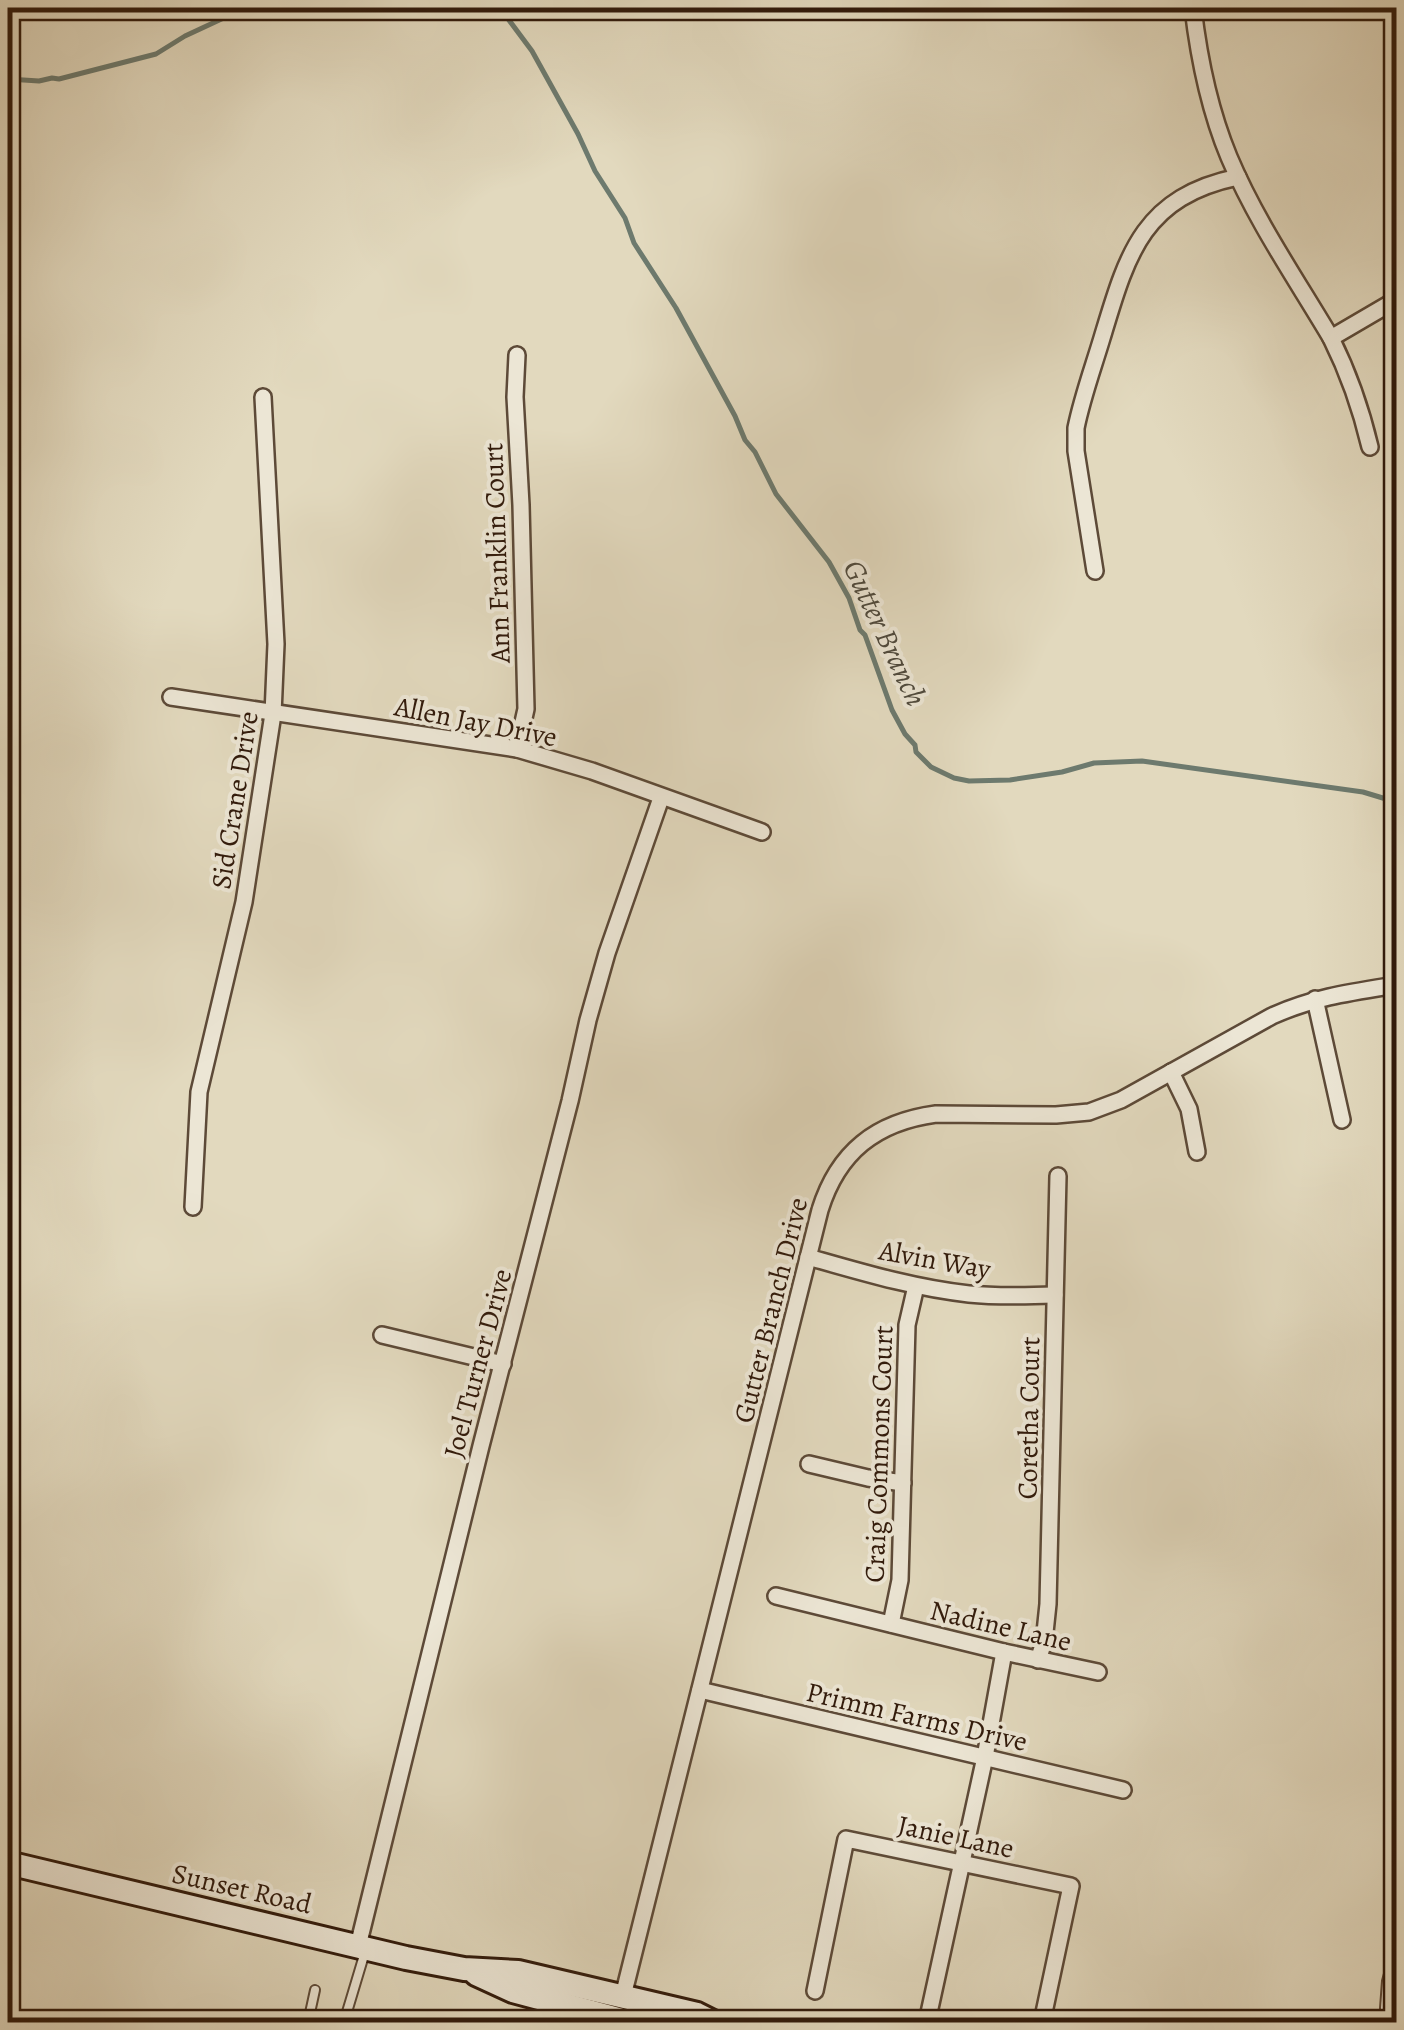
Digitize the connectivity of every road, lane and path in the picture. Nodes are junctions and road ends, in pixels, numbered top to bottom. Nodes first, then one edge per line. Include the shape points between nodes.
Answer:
1 (1193, 8) edge
2 (1238, 176) junction
3 (1396, 300) edge
4 (1331, 338) junction
5 (517, 355) dead end
6 (263, 397) dead end
7 (1370, 447) dead end
8 (1095, 571) dead end
9 (171, 697) dead end
10 (273, 714) junction
11 (517, 749) junction
12 (661, 798) junction
13 (762, 832) dead end
14 (1396, 985) edge
15 (1315, 999) junction
16 (1171, 1072) junction
17 (1342, 1120) dead end
18 (1197, 1152) dead end
19 (1058, 1176) dead end
20 (193, 1207) dead end
21 (808, 1257) junction
22 (916, 1286) junction
23 (1055, 1295) junction
24 (382, 1335) dead end
25 (503, 1364) junction
26 (809, 1464) dead end
27 (903, 1483) junction
28 (776, 1596) dead end
29 (890, 1624) junction
30 (1004, 1652) junction
31 (1038, 1660) junction
32 (1098, 1672) dead end
33 (700, 1690) junction
34 (984, 1757) junction
35 (1124, 1790) dead end
36 (8, 1863) edge
37 (962, 1863) junction
38 (362, 1947) junction
39 (1396, 1949) edge
40 (464, 1969) junction
41 (315, 1990) dead end
42 (815, 1992) dead end
43 (623, 1996) junction
44 (308, 2022) edge
45 (344, 2022) edge
46 (629, 2022) edge
47 (713, 2022) edge
48 (927, 2022) edge
49 (1042, 2022) edge
50 (1384, 2022) edge

1 - 2 street via 1210,102
2 - 4 street
2 - 8 street via 1176,201 1125,264 1076,428
3 - 4 street
4 - 7 street
5 - 11 street, Ann Franklin Court via 526,709
6 - 10 street, Sid Crane Drive via 276,644
9 - 10 street, Allen Jay Drive
10 - 11 street, Allen Jay Drive
10 - 20 street, Sid Crane Drive via 244,902 199,1092
11 - 12 street, Allen Jay Drive
12 - 13 street, Allen Jay Drive
12 - 25 street, Joel Turner Drive via 592,1003
14 - 15 street, Gutter Branch Drive
15 - 16 street, Gutter Branch Drive
15 - 17 street
16 - 18 street
16 - 21 street, Gutter Branch Drive via 1089,1112 936,1114 875,1133 832,1180
19 - 23 street, Coretha Court
21 - 22 street, Alvin Way
21 - 33 street, Gutter Branch Drive
22 - 23 street, Alvin Way
22 - 27 street, Craig Commons Court via 907,1325
23 - 31 street, Coretha Court via 1048,1604
24 - 25 street
25 - 38 street, Joel Turner Drive
26 - 27 street
27 - 29 street, Craig Commons Court via 900,1580
28 - 29 street, Nadine Lane
29 - 30 street, Nadine Lane
30 - 31 street, Nadine Lane
30 - 34 street
31 - 32 street, Nadine Lane
33 - 34 street, Primm Farms Drive
33 - 43 street, Gutter Branch Drive
34 - 35 street, Primm Farms Drive
34 - 37 street
36 - 38 main road, Sunset Road
37 - 42 street, Janie Lane via 846,1839
37 - 48 street
37 - 49 street, Janie Lane via 1070,1886
38 - 40 main road, Sunset Road
38 - 45 lane
39 - 50 lane
40 - 43 main road, Sunset Road via 518,1972
40 - 46 main road, Sunset Road via 513,1991
41 - 44 lane
43 - 47 main road, Sunset Road

